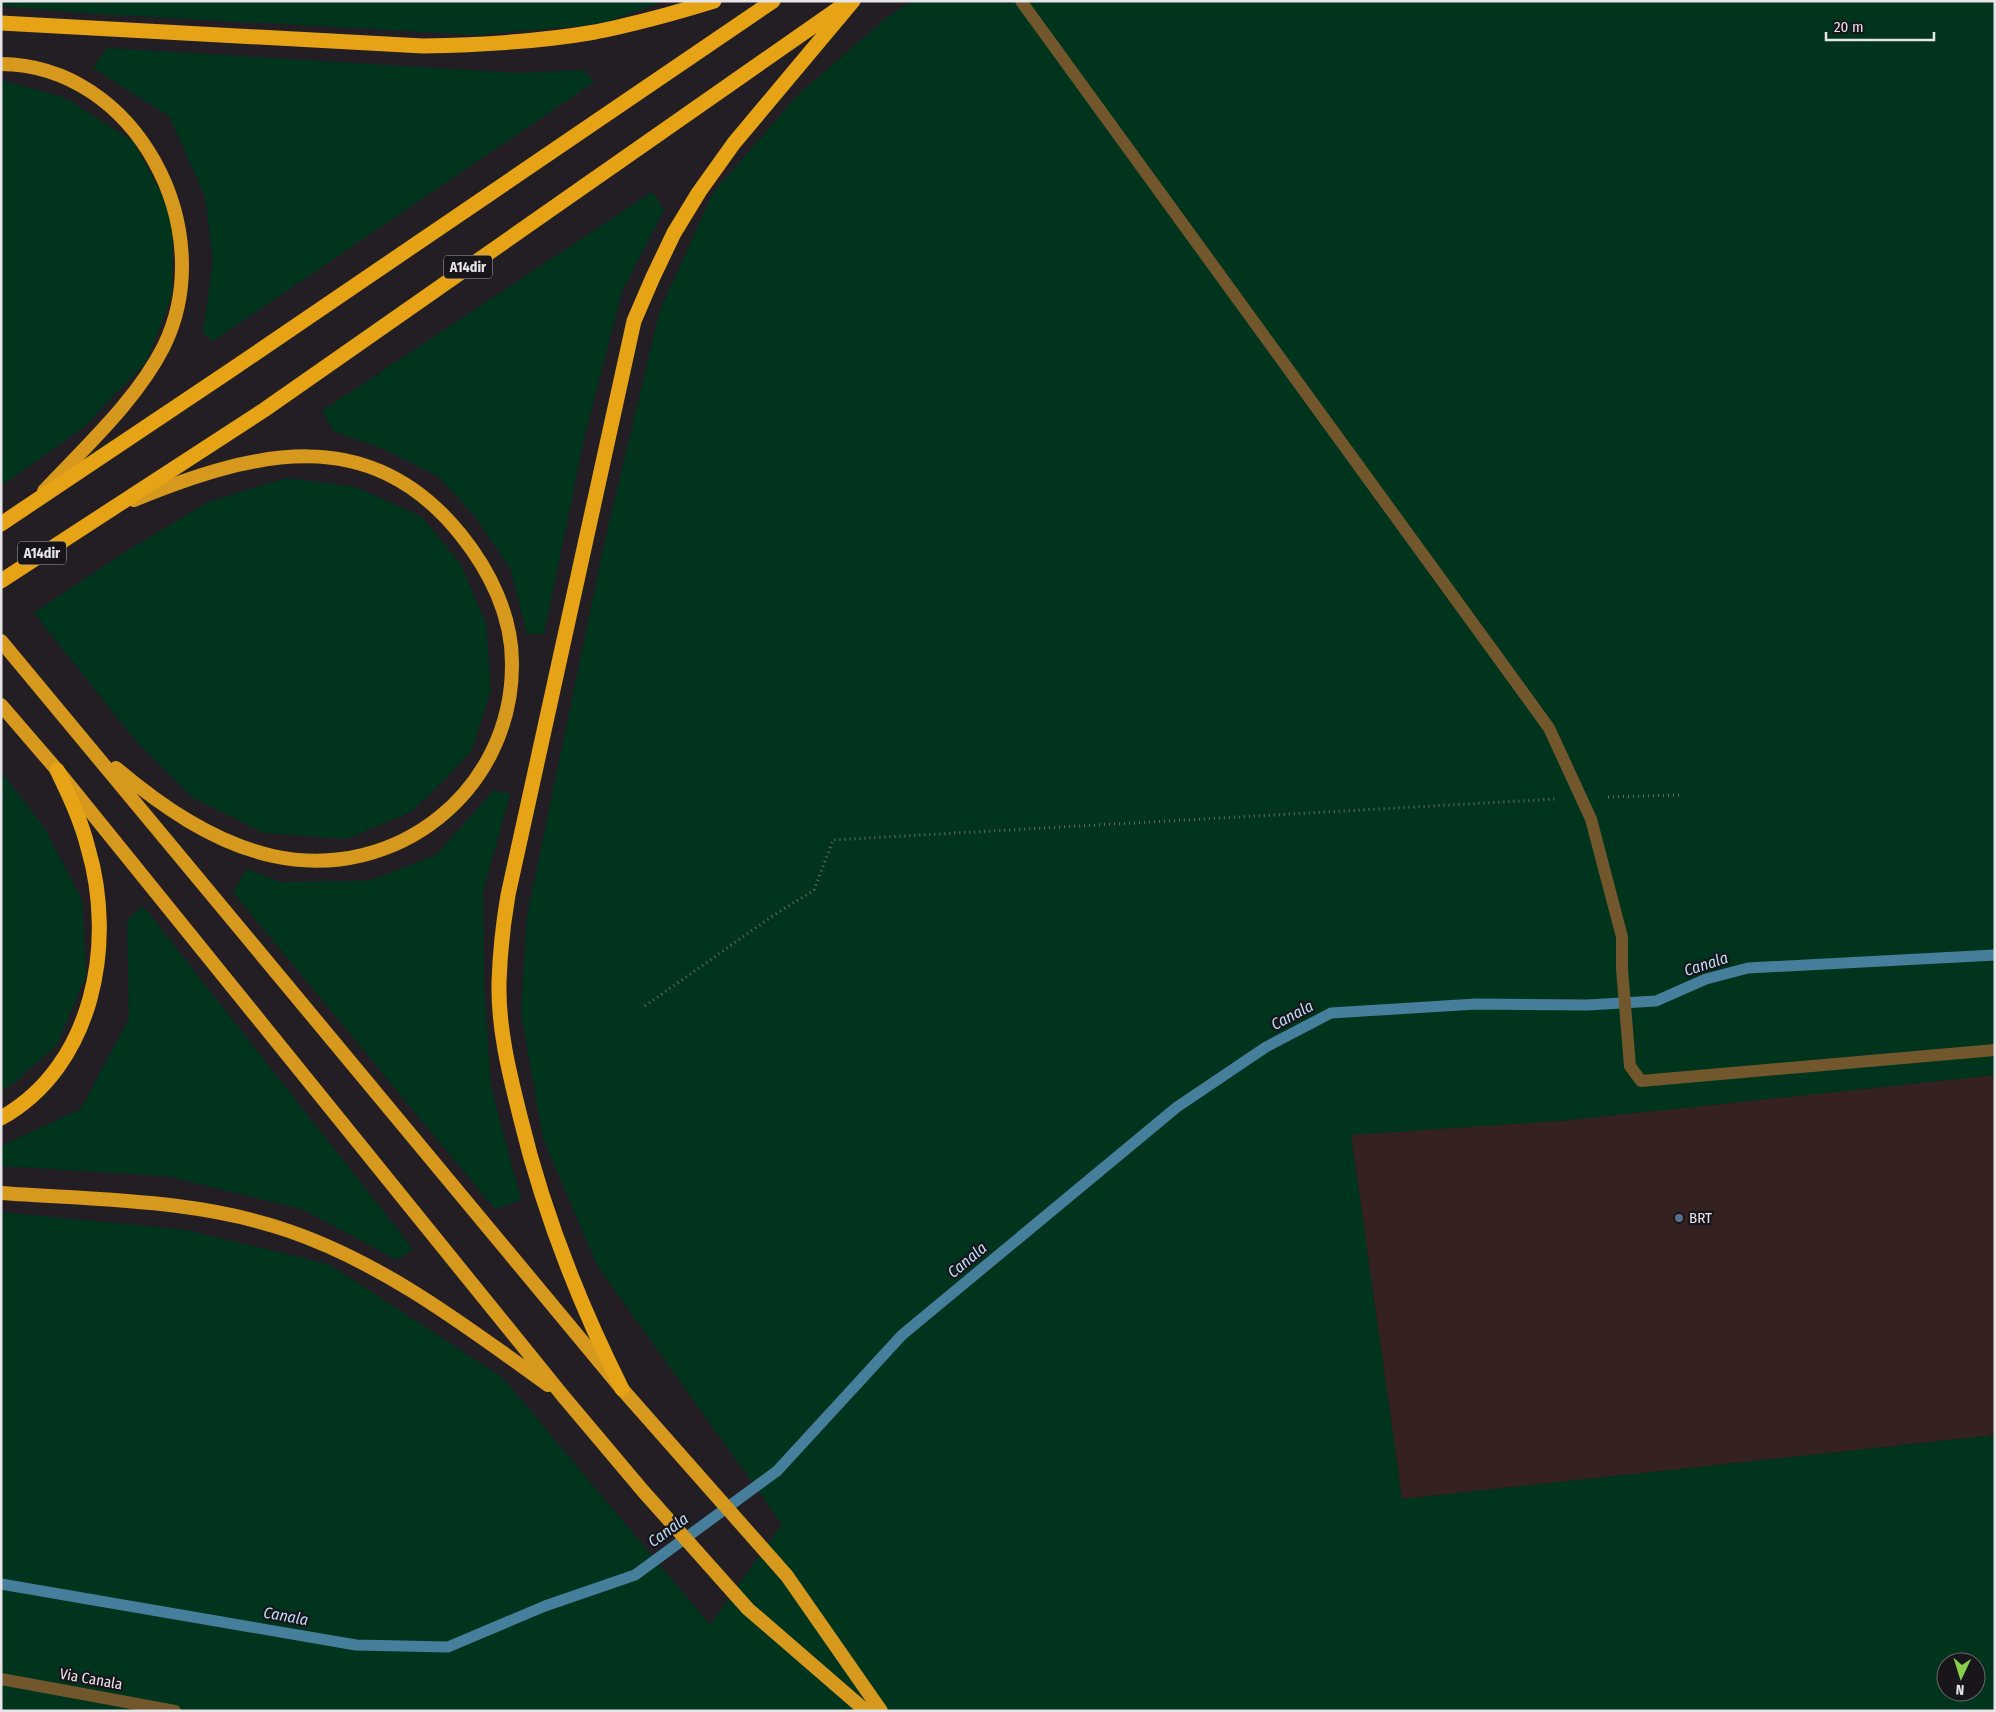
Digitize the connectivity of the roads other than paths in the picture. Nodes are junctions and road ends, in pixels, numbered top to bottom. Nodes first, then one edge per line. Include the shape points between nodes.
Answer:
1 (714, 1) edge
2 (772, 1) edge
3 (849, 1) edge
4 (853, 1) edge
5 (1021, 1) edge
6 (1, 23) edge
7 (1, 64) edge
8 (34, 502) junction
9 (1, 524) edge
10 (82, 526) junction
11 (1, 581) edge
12 (1, 640) edge
13 (1, 705) edge
14 (88, 745) junction
15 (57, 770) junction
16 (1995, 1050) edge
17 (1, 1118) edge
18 (1, 1193) edge
19 (622, 1389) junction
20 (563, 1396) junction
21 (1, 1679) edge
22 (174, 1711) edge
23 (866, 1711) edge
24 (881, 1711) edge

1 - 6 highway via 595,32 481,45 423,46
2 - 8 highway
3 - 10 highway, A14dir via 264,410
4 - 19 highway via 734,143 699,192 652,276 634,321 508,895 499,983 502,1028 514,1092 552,1228 591,1326
5 - 16 street via 1549,728 1591,819 1622,937 1630,1066 1642,1081
7 - 8 highway via 40,69 66,77 112,105 131,125 160,172 171,200 181,258 175,317 149,370 127,401
8 - 9 highway
10 - 11 highway, A14dir
10 - 14 highway via 127,502 174,483 224,469 310,455 360,463 384,472 426,499 472,548 502,607 512,662 506,717 497,743 467,792 422,831 395,845 337,860 274,856 243,848 213,835 135,784
12 - 14 highway
13 - 15 highway
14 - 19 highway
15 - 17 highway via 76,808 89,849 97,891 99,951 95,981 89,1008 64,1058 47,1080
15 - 20 highway
18 - 20 highway via 198,1208 288,1230 335,1248 380,1271
19 - 24 highway via 787,1576
20 - 23 highway via 748,1609
21 - 22 street, Via Canala

